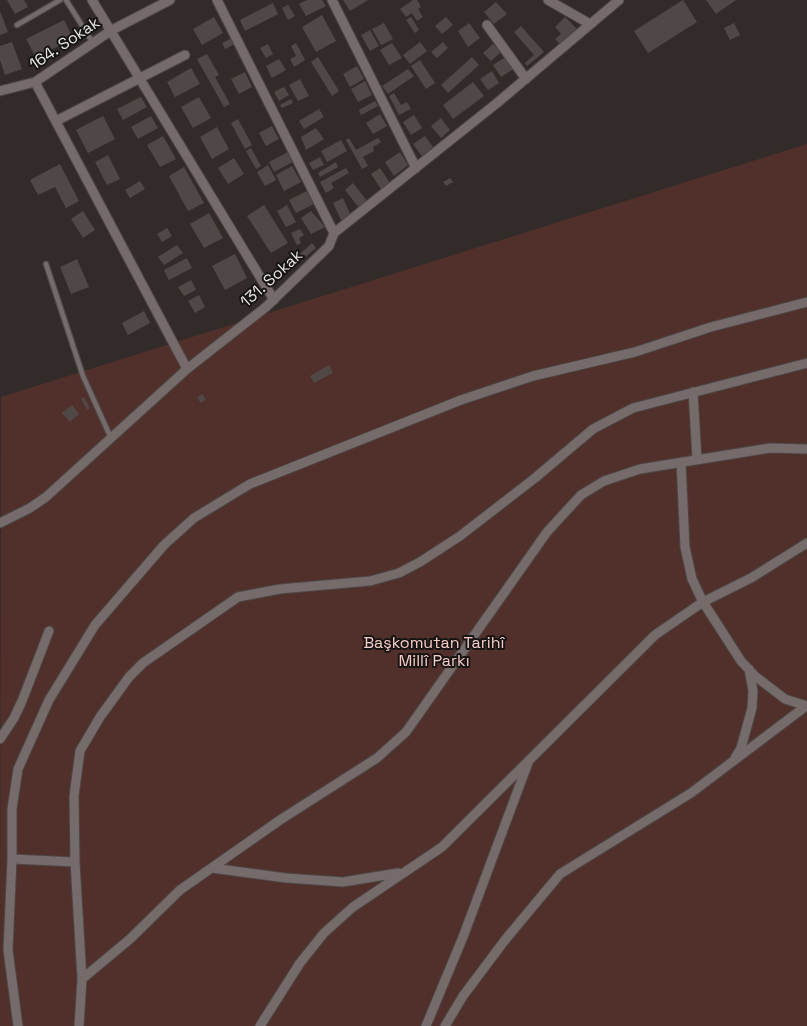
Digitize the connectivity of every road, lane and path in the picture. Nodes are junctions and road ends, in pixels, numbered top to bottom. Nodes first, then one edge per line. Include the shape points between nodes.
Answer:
1 (60, 0) edge
2 (66, 0) edge
3 (92, 0) edge
4 (170, 0) edge
5 (217, 0) edge
6 (332, 0) edge
7 (548, 0) edge
8 (619, 0) edge
9 (590, 24) junction
10 (18, 25) dead end
11 (487, 26) dead end
12 (112, 30) junction
13 (94, 44) junction
14 (184, 55) dead end
15 (141, 78) junction
16 (526, 79) junction
17 (36, 82) junction
18 (0, 91) edge
19 (56, 121) junction
20 (416, 168) junction
21 (334, 233) junction
22 (46, 264) dead end
23 (274, 300) junction
24 (807, 302) edge
25 (807, 362) edge
26 (187, 369) junction
27 (693, 392) junction
28 (111, 438) junction
29 (807, 450) edge
30 (697, 459) junction
31 (681, 462) junction
32 (0, 523) edge
33 (807, 543) edge
34 (703, 602) junction
35 (49, 632) dead end
36 (749, 669) junction
37 (806, 706) edge
38 (0, 739) edge
39 (529, 761) junction
40 (732, 762) junction
41 (12, 859) junction
42 (75, 862) junction
43 (212, 868) junction
44 (404, 872) junction
45 (82, 979) junction
46 (18, 1026) edge
47 (79, 1026) edge
48 (260, 1026) edge
49 (426, 1026) edge
50 (445, 1026) edge

1 - 10 lane
2 - 13 lane
3 - 12 street
4 - 12 street, 164. Sokak
5 - 21 street
6 - 20 street
7 - 9 street
8 - 9 street, 131. Sokak
9 - 16 street, 131. Sokak
11 - 16 street
12 - 13 street, 164. Sokak
12 - 15 street
13 - 17 street, 164. Sokak
14 - 15 street
15 - 19 street
15 - 23 street
16 - 20 street, 131. Sokak
17 - 18 street, 164. Sokak
17 - 19 street
19 - 26 street
20 - 21 street, 131. Sokak
21 - 23 street, 131. Sokak via 329,246
22 - 28 lane via 83,376
23 - 26 street, 131. Sokak
24 - 41 street via 711,327 635,352 533,376 461,400 250,484 194,518 164,545 109,606 49,700 18,769 12,809
25 - 27 street
26 - 28 street, 131. Sokak
27 - 30 street
27 - 42 street via 633,408 592,428 535,478 460,536 399,573 370,582 280,589 238,598 142,663 100,717 80,751 74,796
28 - 32 street, 131. Sokak via 46,497
29 - 30 street via 770,448
30 - 31 street
31 - 34 street via 685,546 692,579
31 - 43 street via 640,469 604,481 581,495 547,532 406,732 377,758
33 - 34 street via 751,578
34 - 36 street
34 - 39 street via 655,635
35 - 38 street via 22,701
36 - 37 street via 785,699
36 - 40 street via 752,708 741,748
37 - 40 street
39 - 44 street via 442,848
39 - 49 street
40 - 50 street via 691,793 560,874 505,940
41 - 42 street
41 - 46 street via 8,950
42 - 45 street
43 - 44 street via 343,882
43 - 45 street via 180,890 130,939
44 - 48 street via 353,907 324,933 300,963
45 - 47 street

